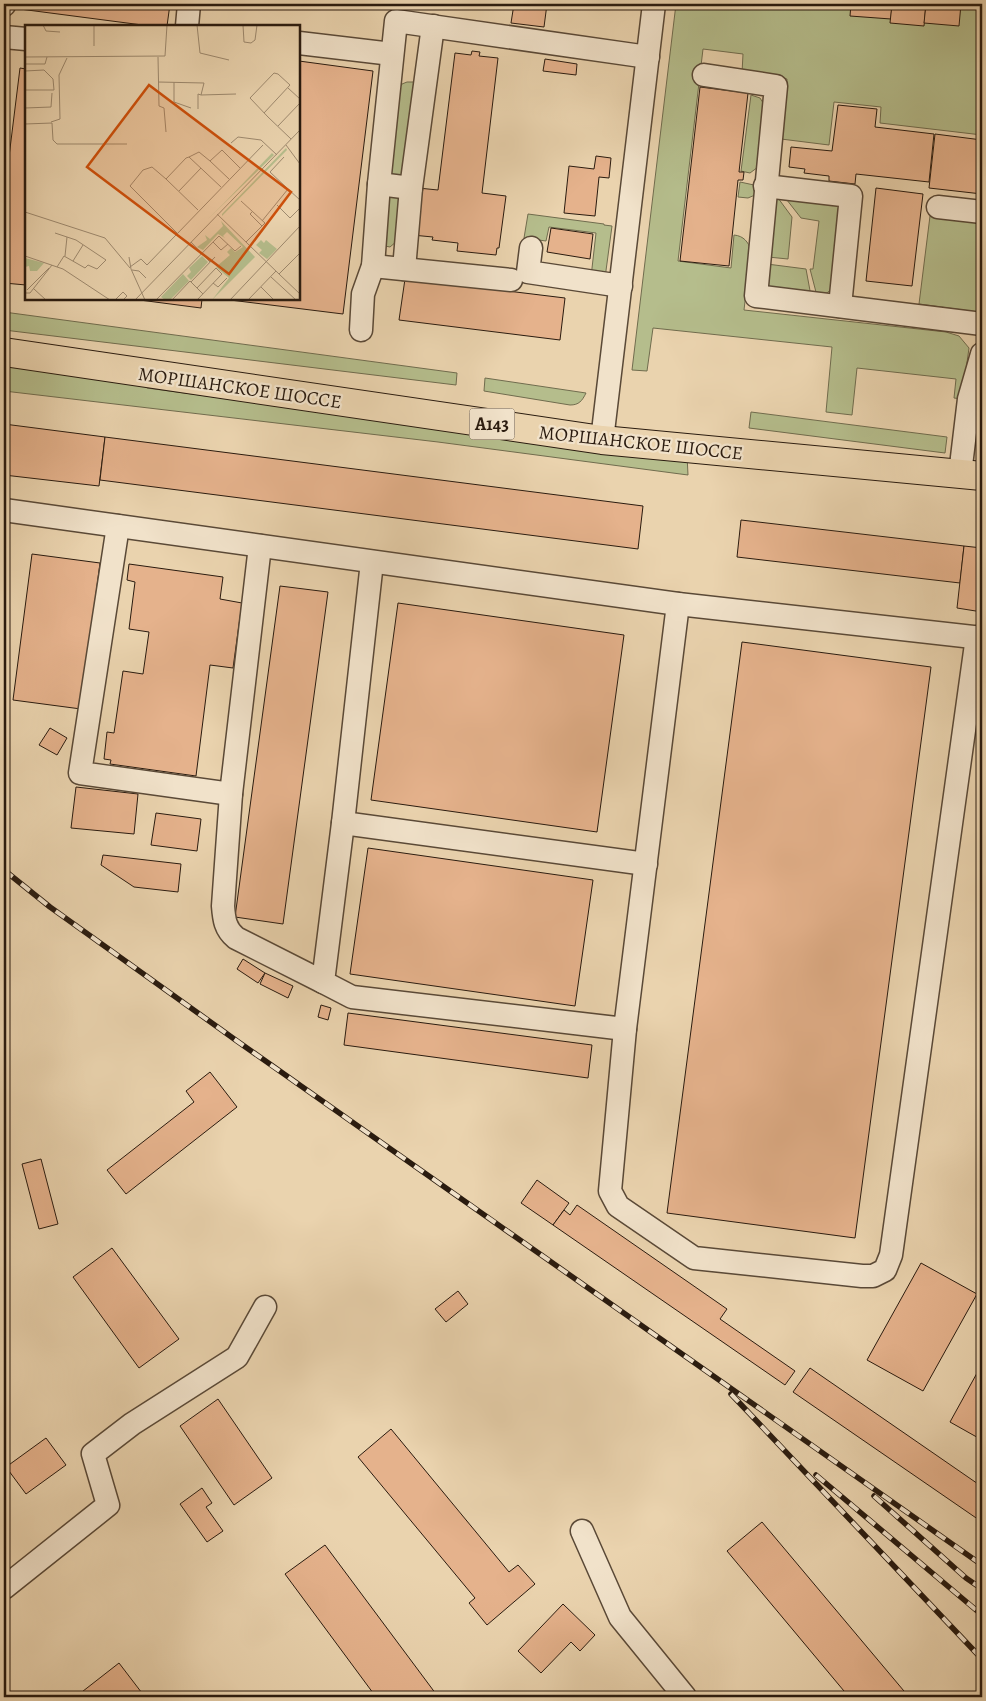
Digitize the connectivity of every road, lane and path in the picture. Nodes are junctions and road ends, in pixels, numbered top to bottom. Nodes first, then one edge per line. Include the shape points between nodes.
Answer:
1 (189, 4) edge
2 (654, 4) edge
3 (187, 25) edge
4 (433, 26) junction
5 (4, 37) edge
6 (25, 39) edge
7 (300, 43) edge
8 (392, 54) junction
9 (648, 57) junction
10 (704, 75) dead end
11 (378, 184) junction
12 (765, 186) junction
13 (411, 188) junction
14 (938, 208) dead end
15 (982, 212) edge
16 (531, 248) dead end
17 (373, 266) junction
18 (404, 269) junction
19 (511, 280) dead end
20 (621, 286) junction
21 (840, 306) junction
22 (982, 324) edge
23 (361, 330) dead end
24 (4, 352) edge
25 (982, 354) edge
26 (602, 440) junction
27 (971, 475) edge
28 (4, 510) edge
29 (118, 526) junction
30 (260, 546) junction
31 (372, 562) junction
32 (678, 604) junction
33 (980, 638) edge
34 (231, 794) junction
35 (343, 823) junction
36 (646, 864) junction
37 (323, 982) junction
38 (625, 1029) junction
39 (266, 1307) dead end
40 (582, 1531) dead end
41 (4, 1588) edge
42 (685, 1697) edge

1 - 3 street
2 - 9 street
4 - 8 street via 396,22
4 - 9 street
4 - 13 street
5 - 6 street
7 - 8 street
8 - 11 street
9 - 20 street
10 - 12 street via 776,86
11 - 13 street
11 - 17 street
12 - 21 street via 756,296
12 - 21 street via 851,196
13 - 18 street
14 - 15 street
16 - 20 street via 528,272
17 - 18 street
17 - 23 street via 363,294
18 - 19 street
20 - 26 street
21 - 22 street
24 - 26 main road, МОРШАНСКОЕ ШОССЕ / А143
25 - 27 street via 969,399
26 - 27 main road, МОРШАНСКОЕ ШОССЕ / А143
28 - 29 street
29 - 30 street
29 - 34 street via 80,773
30 - 31 street
30 - 34 street
31 - 32 street
31 - 35 street
32 - 33 street
32 - 36 street
33 - 38 street via 891,1255 885,1270 873,1276 862,1276 694,1258 618,1206 610,1191
34 - 37 street via 223,906 225,923 236,938
35 - 36 street
35 - 37 street
36 - 38 street
37 - 38 street via 352,997
39 - 41 street via 237,1357 132,1424 93,1454 108,1505
40 - 42 street via 620,1618

